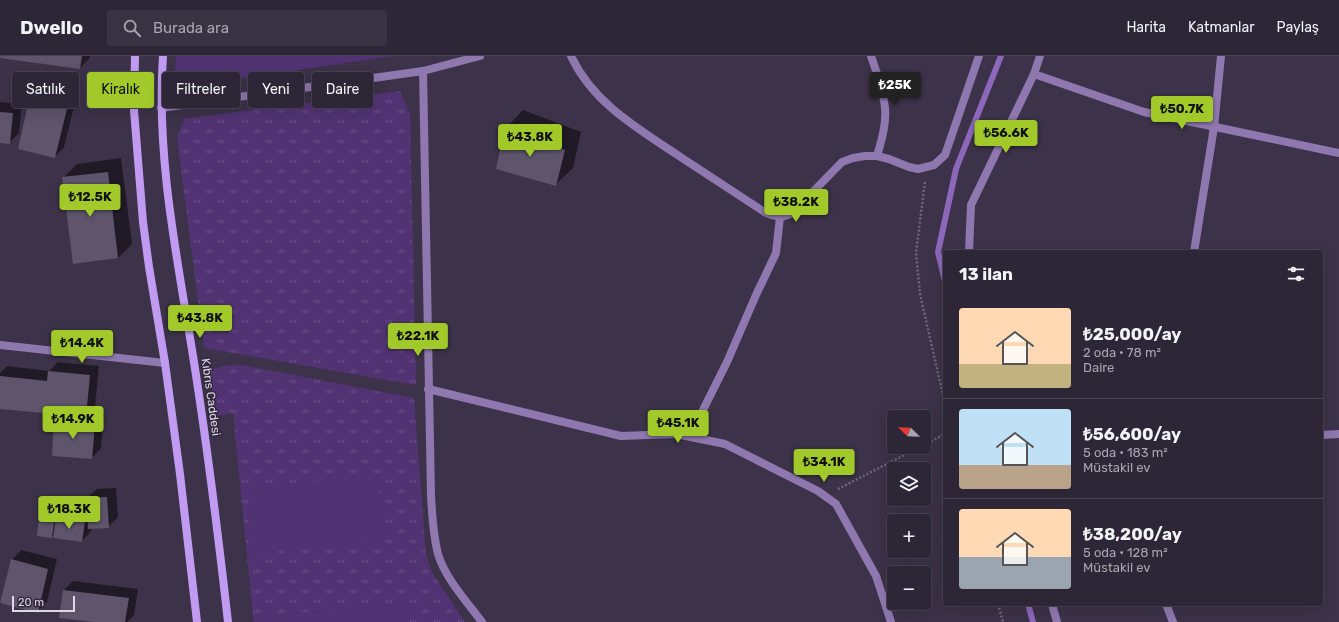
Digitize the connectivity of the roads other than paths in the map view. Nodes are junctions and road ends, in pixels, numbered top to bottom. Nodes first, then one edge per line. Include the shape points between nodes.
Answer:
1 (135, 56) edge
2 (163, 56) edge
3 (480, 56) edge
4 (571, 56) edge
5 (871, 56) edge
6 (979, 56) edge
7 (1040, 56) edge
8 (1221, 56) edge
9 (423, 71) junction
10 (1034, 74) junction
11 (161, 108) junction
12 (1214, 127) junction
13 (1339, 153) edge
14 (877, 156) junction
15 (780, 217) junction
16 (969, 250) edge
17 (1194, 250) edge
18 (0, 346) edge
19 (165, 363) junction
20 (428, 389) junction
21 (676, 434) junction
22 (1339, 434) edge
23 (1323, 435) edge
24 (1053, 606) edge
25 (1167, 606) edge
26 (197, 622) edge
27 (228, 622) edge
28 (482, 622) edge
29 (891, 622) edge
30 (1057, 622) edge
31 (1173, 622) edge

1 - 19 main road via 134,110 143,222
2 - 11 main road, Kıbrıs Caddesi
3 - 9 street
4 - 15 street via 591,88 619,116 766,213
5 - 14 street via 885,102 883,132
6 - 14 street via 945,155 940,160 927,168 918,169
7 - 10 street
8 - 12 street
9 - 11 street
9 - 20 street
10 - 12 street via 1144,112
10 - 16 street via 971,205
11 - 27 main road, Kıbrıs Caddesi via 164,162 172,226 211,478
12 - 13 street
12 - 17 street
14 - 15 street via 865,156 842,162 799,208
15 - 21 street via 776,253 727,362 702,412
18 - 19 street
19 - 26 main road
20 - 21 street via 621,436
20 - 28 street via 431,495 438,555 453,583
21 - 29 street via 725,444 818,491 836,504 876,576
22 - 23 street
24 - 30 street
25 - 31 street

